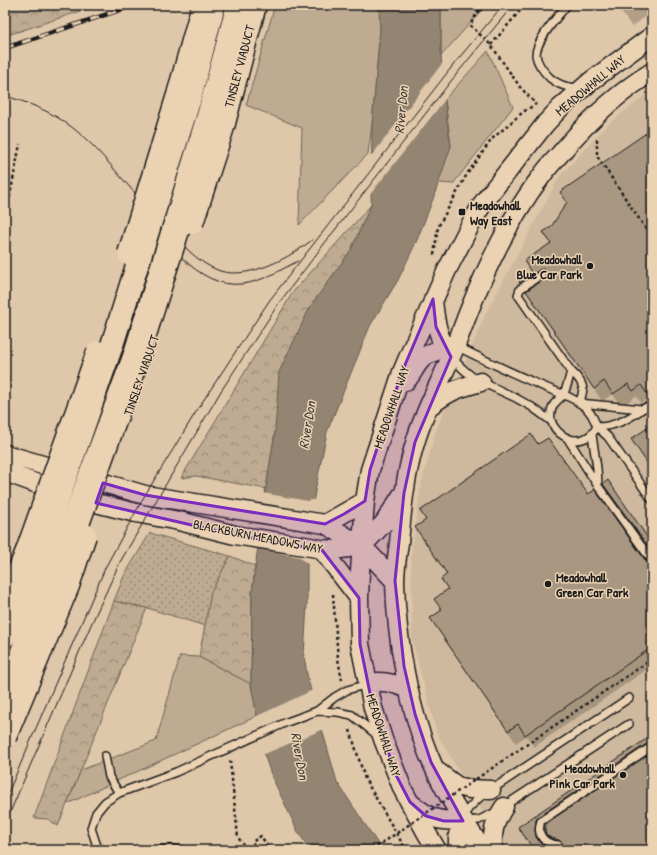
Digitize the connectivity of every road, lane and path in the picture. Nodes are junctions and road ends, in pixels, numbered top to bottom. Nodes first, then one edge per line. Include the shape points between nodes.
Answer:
1 (203, 5) edge
2 (214, 5) edge
3 (230, 5) edge
4 (244, 5) edge
5 (255, 5) edge
6 (482, 5) edge
7 (489, 5) edge
8 (567, 5) edge
9 (524, 6) dead end
10 (478, 11) junction
11 (652, 36) edge
12 (491, 45) junction
13 (652, 72) edge
14 (591, 82) junction
15 (551, 117) junction
16 (585, 126) junction
17 (20, 144) dead end
18 (5, 221) edge
19 (652, 238) edge
20 (542, 274) dead end
21 (433, 299) junction
22 (450, 350) junction
23 (571, 371) junction
24 (481, 382) junction
25 (562, 395) junction
26 (395, 396) junction
27 (580, 403) junction
28 (652, 405) edge
29 (429, 406) junction
30 (642, 409) junction
31 (551, 421) junction
32 (597, 427) junction
33 (592, 435) junction
34 (568, 439) junction
35 (5, 454) edge
36 (5, 472) edge
37 (598, 486) junction
38 (404, 493) junction
39 (652, 500) edge
40 (365, 501) junction
41 (319, 523) junction
42 (362, 546) junction
43 (317, 549) junction
44 (652, 561) edge
45 (395, 581) junction
46 (333, 592) dead end
47 (359, 598) junction
48 (5, 606) edge
49 (5, 636) edge
50 (652, 659) edge
51 (5, 673) edge
52 (342, 680) dead end
53 (368, 684) junction
54 (409, 690) junction
55 (629, 698) dead end
56 (5, 709) edge
57 (316, 711) junction
58 (629, 724) dead end
59 (349, 727) dead end
60 (5, 737) edge
61 (383, 739) junction
62 (228, 748) junction
63 (648, 749) dead end
64 (106, 756) dead end
65 (436, 770) junction
66 (491, 790) junction
67 (119, 793) junction
68 (410, 802) junction
69 (504, 807) junction
70 (463, 821) junction
71 (558, 845) dead end
72 (101, 850) edge
73 (158, 850) edge
74 (182, 850) edge
75 (246, 850) edge
76 (258, 850) edge
77 (270, 850) edge
78 (372, 850) edge
79 (406, 850) edge
80 (437, 850) edge
81 (458, 850) edge
82 (483, 850) edge
83 (493, 850) edge

1 - 48 highway, bridge via 109,320
2 - 49 highway, bridge via 188,101 112,345 36,559
3 - 51 lane, bridge via 202,110 127,354 47,570
4 - 56 highway, TINSLEY VIADUCT, bridge via 213,120 136,363 60,574
5 - 60 highway, TINSLEY VIADUCT, bridge via 223,127 139,381 68,586
6 - 10 path
7 - 10 path
8 - 14 lane via 538,46 536,54 539,64 551,78 566,87 580,87
9 - 12 path
10 - 12 path via 470,25
11 - 14 street, MEADOWHALL WAY
12 - 15 path via 520,87
13 - 16 street, MEADOWHALL WAY via 610,102
14 - 15 street, MEADOWHALL WAY
15 - 21 street, MEADOWHALL WAY via 485,200
16 - 19 path via 597,136 597,156
16 - 22 street, MEADOWHALL WAY via 544,172 517,212 496,250
17 - 18 path
20 - 23 lane via 520,290 518,295
21 - 22 street via 436,327
21 - 26 street, MEADOWHALL WAY via 402,372
22 - 24 lane via 463,369
22 - 25 lane via 492,364
22 - 26 street via 429,354 421,360
22 - 29 street, MEADOWHALL WAY
23 - 25 lane
23 - 27 lane via 583,386
24 - 29 street via 457,388
24 - 31 lane via 532,407
25 - 27 lane
25 - 31 lane via 553,404
26 - 40 street, MEADOWHALL WAY via 370,470
27 - 30 lane
27 - 32 lane via 588,409
28 - 30 lane
29 - 38 street, MEADOWHALL WAY via 415,442
30 - 32 lane via 608,427
31 - 34 lane via 556,430
32 - 33 lane
32 - 39 lane via 608,437
33 - 34 lane via 583,439
33 - 37 lane
34 - 37 lane
35 - 41 street, BLACKBURN MEADOWS WAY via 145,495
36 - 43 street, BLACKBURN MEADOWS WAY via 76,498 136,513 235,535
37 - 44 lane
38 - 42 street via 384,523
38 - 45 street, MEADOWHALL WAY
40 - 41 street via 344,514
40 - 42 street, MEADOWHALL WAY
41 - 42 street, BLACKBURN MEADOWS WAY
42 - 43 street, BLACKBURN MEADOWS WAY via 336,550
42 - 45 street
42 - 47 street, MEADOWHALL WAY
43 - 47 street
45 - 54 street, MEADOWHALL WAY via 399,631
46 - 52 path
47 - 53 street, MEADOWHALL WAY via 360,644
50 - 78 path, bridge
53 - 54 street via 377,681 387,682
53 - 57 lane via 347,690
53 - 61 street, MEADOWHALL WAY
54 - 65 street, MEADOWHALL WAY via 431,762
55 - 66 lane
57 - 61 lane via 352,715
57 - 62 lane
58 - 69 lane
59 - 79 path via 365,779
61 - 68 street, MEADOWHALL WAY via 396,775
62 - 67 lane via 176,772
62 - 75 path via 238,837
63 - 71 lane via 541,821 540,834 544,840
64 - 67 lane via 109,777
65 - 66 street via 457,786
65 - 70 street, MEADOWHALL WAY
66 - 70 lane via 468,809
67 - 72 lane via 105,802 96,813 91,828
68 - 70 street via 426,816 444,821
68 - 80 street, MEADOWHALL WAY
69 - 70 lane via 479,820
69 - 83 street via 492,833
70 - 81 street via 458,835
70 - 82 street, MEADOWHALL WAY
73 - 74 lane
76 - 77 path via 252,842 261,836

